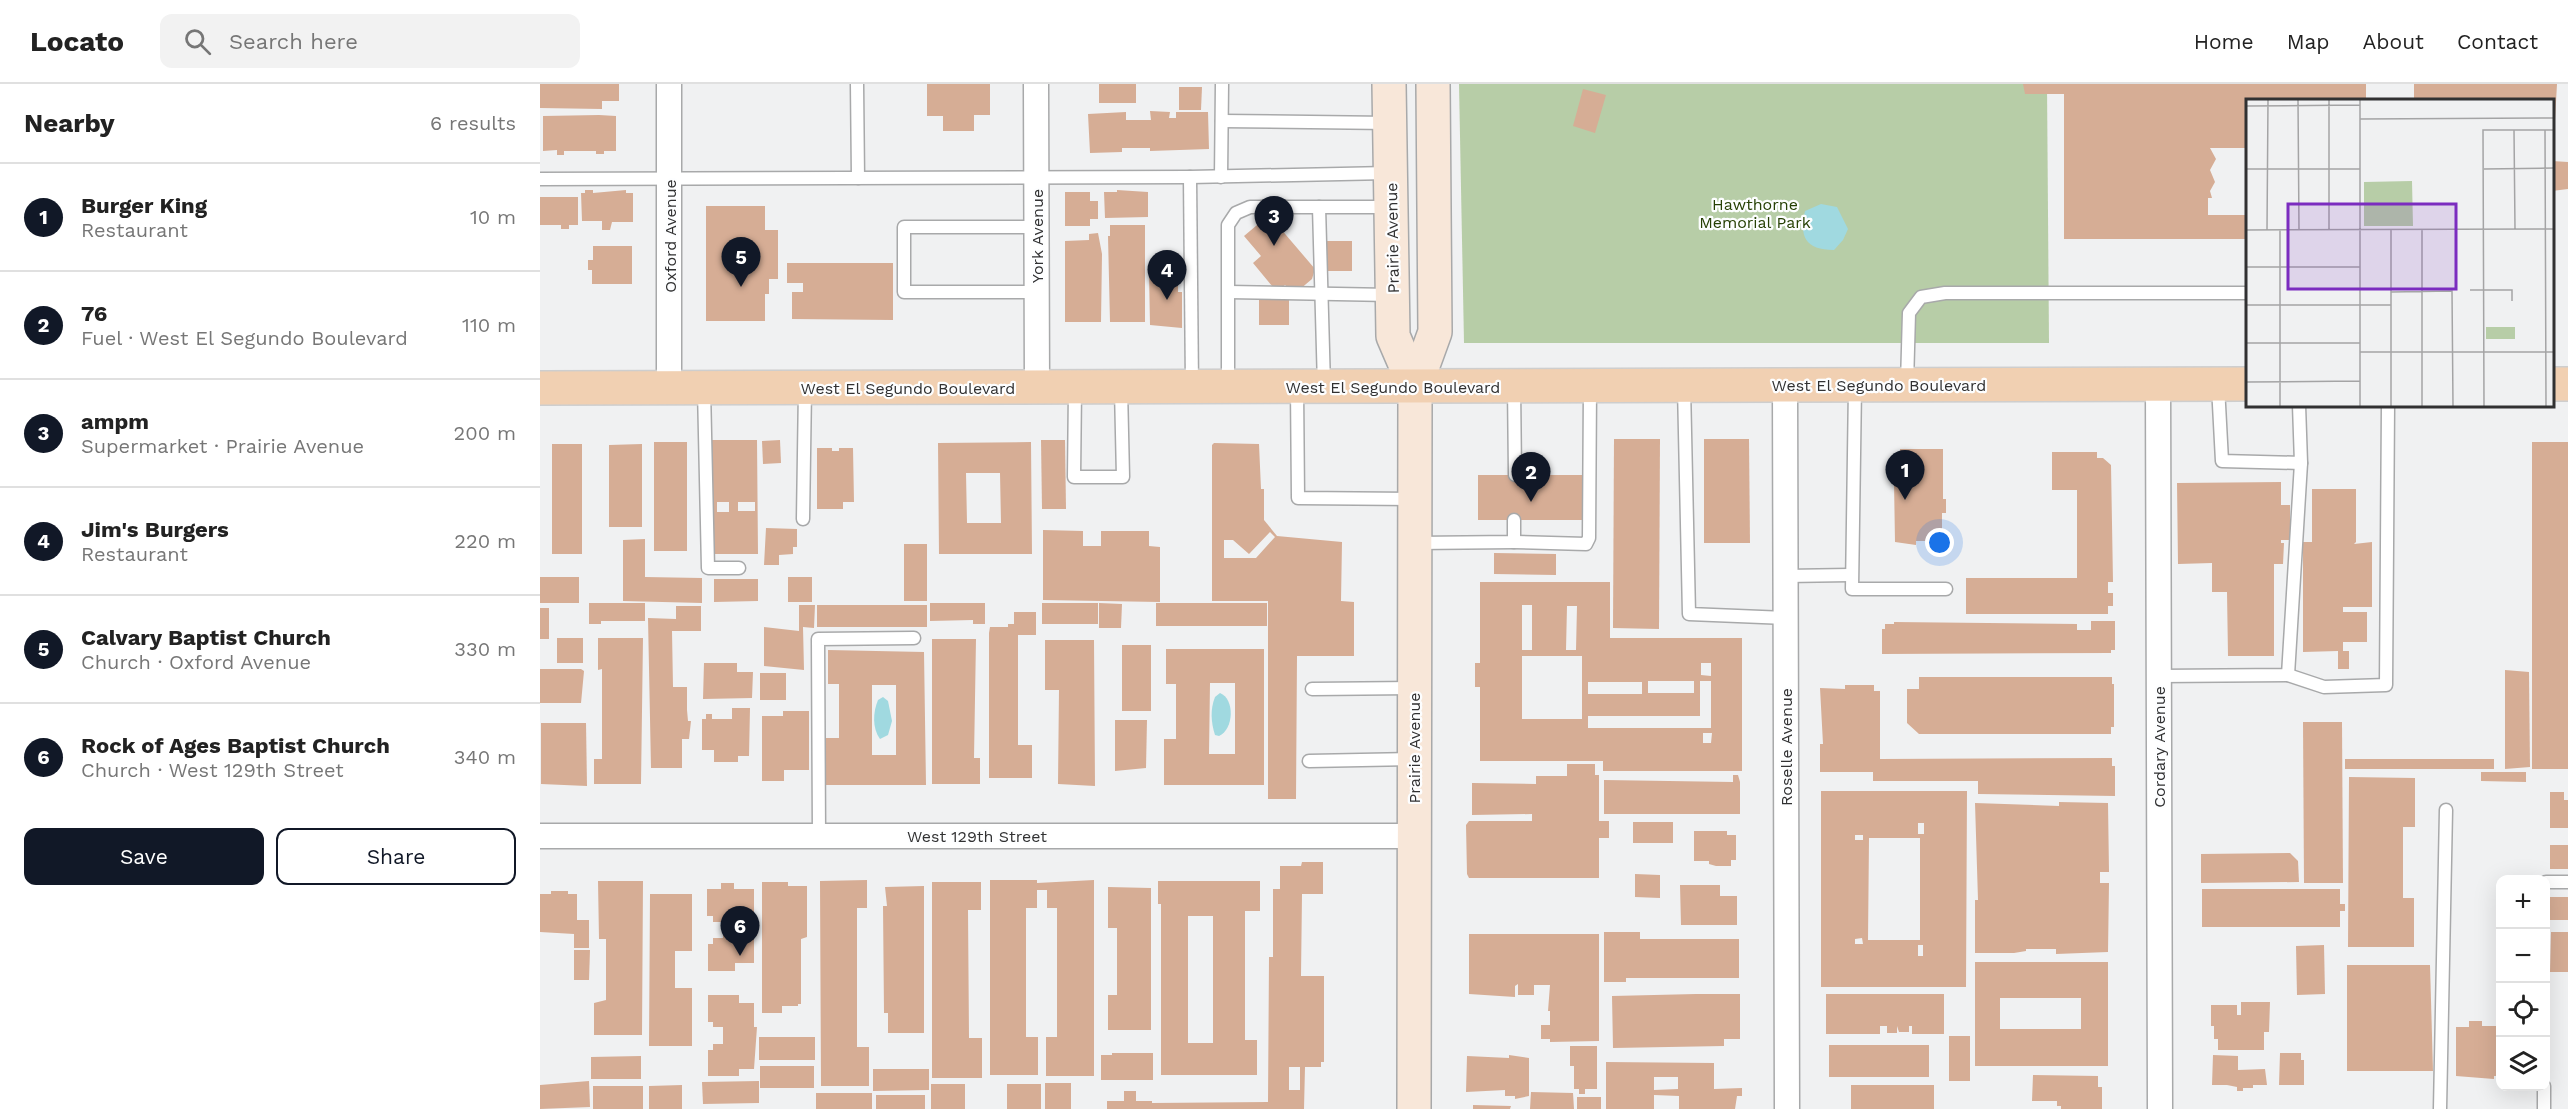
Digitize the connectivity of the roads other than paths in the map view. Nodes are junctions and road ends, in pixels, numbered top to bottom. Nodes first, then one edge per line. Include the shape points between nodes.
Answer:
1 (669, 84) edge
2 (857, 84) edge
3 (1036, 84) edge
4 (1222, 84) edge
5 (1389, 84) edge
6 (1433, 84) edge
7 (1222, 121) junction
8 (1390, 123) junction
9 (1391, 173) junction
10 (1190, 177) junction
11 (1221, 177) junction
12 (858, 178) junction
13 (1037, 178) junction
14 (540, 179) edge
15 (669, 179) junction
16 (1319, 207) junction
17 (1391, 207) junction
18 (1037, 227) junction
19 (1038, 292) junction
20 (1229, 292) junction
21 (2246, 293) edge
22 (1320, 294) junction
23 (1392, 295) junction
24 (1907, 385) junction
25 (2158, 385) junction
26 (2233, 385) edge
27 (1514, 386) junction
28 (1590, 386) junction
29 (1684, 386) junction
30 (1785, 386) junction
31 (1855, 386) junction
32 (1192, 387) junction
33 (1228, 387) junction
34 (1311, 387) junction
35 (1415, 387) junction
36 (540, 388) edge
37 (669, 388) junction
38 (704, 388) junction
39 (805, 388) junction
40 (1038, 388) junction
41 (1075, 388) junction
42 (1121, 388) junction
43 (2299, 406) edge
44 (2388, 406) edge
45 (2301, 462) junction
46 (1515, 475) dead end
47 (1415, 499) junction
48 (803, 519) dead end
49 (1514, 520) dead end
50 (1514, 542) junction
51 (1414, 543) junction
52 (739, 568) dead end
53 (1850, 575) junction
54 (1786, 576) junction
55 (1946, 589) dead end
56 (1786, 618) junction
57 (914, 638) dead end
58 (2288, 675) junction
59 (2159, 676) junction
60 (1414, 688) junction
61 (1312, 689) dead end
62 (1414, 759) junction
63 (1309, 761) dead end
64 (2446, 810) dead end
65 (540, 836) edge
66 (819, 836) junction
67 (1414, 836) junction
68 (2550, 882) edge
69 (2568, 882) edge
70 (2544, 1091) edge
71 (1414, 1109) edge
72 (1787, 1109) edge
73 (2160, 1109) edge
74 (2440, 1109) edge
75 (2544, 1109) edge

1 - 15 street, Oxford Avenue
2 - 12 lane
3 - 13 street, York Avenue
4 - 7 lane
5 - 8 main road, Prairie Avenue
6 - 35 main road, Prairie Avenue via 1435,332
7 - 8 lane
7 - 11 lane
8 - 9 main road, Prairie Avenue
9 - 11 lane
9 - 17 main road, Prairie Avenue
10 - 11 lane
10 - 13 lane
10 - 32 lane
12 - 13 lane
12 - 15 lane
13 - 18 street, York Avenue
14 - 15 lane
15 - 37 street, Oxford Avenue
16 - 17 lane
16 - 20 lane via 1250,207 1236,213 1228,225
16 - 22 lane
17 - 23 main road, Prairie Avenue
18 - 19 street, York Avenue
18 - 19 lane via 904,227 904,292
19 - 40 street, York Avenue
20 - 22 lane
20 - 33 lane
21 - 24 lane via 1945,293 1921,297 1909,313
22 - 23 lane
22 - 34 lane
23 - 35 main road, Prairie Avenue via 1393,336
24 - 25 main road, West El Segundo Boulevard
24 - 31 main road, West El Segundo Boulevard
25 - 26 main road, West El Segundo Boulevard
25 - 59 street, Cordary Avenue
26 - 45 lane via 2222,461
27 - 28 main road, West El Segundo Boulevard
27 - 35 main road, West El Segundo Boulevard
27 - 46 lane
28 - 29 main road, West El Segundo Boulevard
28 - 50 lane via 1589,538 1586,544
29 - 30 main road, West El Segundo Boulevard
29 - 56 lane via 1689,614
30 - 31 main road, West El Segundo Boulevard
30 - 54 street, Roselle Avenue
31 - 53 lane
32 - 33 main road, West El Segundo Boulevard
32 - 42 main road, West El Segundo Boulevard
33 - 34 main road, West El Segundo Boulevard
34 - 35 main road, West El Segundo Boulevard
34 - 47 lane via 1298,498
35 - 47 main road, Prairie Avenue
36 - 37 main road, West El Segundo Boulevard
37 - 38 main road, West El Segundo Boulevard
38 - 39 main road, West El Segundo Boulevard
38 - 52 lane via 708,568
39 - 40 main road, West El Segundo Boulevard
39 - 48 lane
40 - 41 main road, West El Segundo Boulevard
41 - 42 main road, West El Segundo Boulevard
41 - 42 lane via 1074,477 1123,477
43 - 45 lane
44 - 58 lane via 2385,685 2324,687
45 - 58 lane
47 - 51 main road, Prairie Avenue
49 - 50 lane
50 - 51 lane
51 - 60 main road, Prairie Avenue
53 - 54 lane
53 - 55 lane via 1852,588
54 - 56 street, Roselle Avenue
56 - 72 street, Roselle Avenue
57 - 66 lane via 818,639
58 - 59 lane
59 - 73 street, Cordary Avenue
60 - 61 lane
60 - 62 main road, Prairie Avenue
62 - 63 lane
62 - 67 main road, Prairie Avenue
64 - 74 lane
65 - 66 street, West 129th Street
66 - 67 street, West 129th Street
67 - 71 main road, Prairie Avenue
68 - 69 lane
70 - 75 lane

